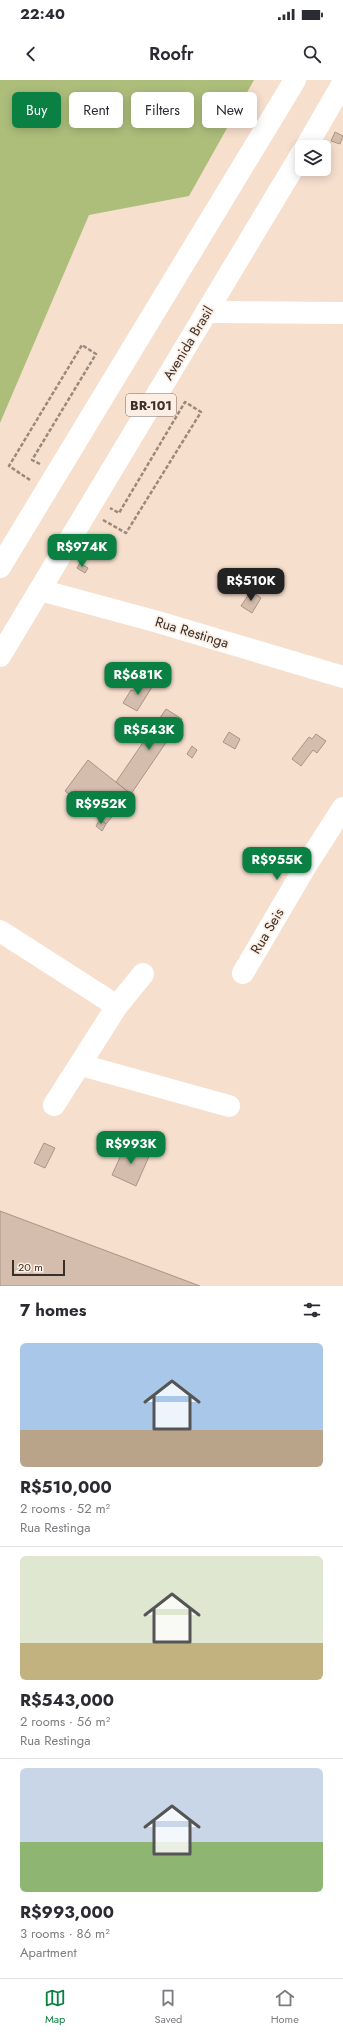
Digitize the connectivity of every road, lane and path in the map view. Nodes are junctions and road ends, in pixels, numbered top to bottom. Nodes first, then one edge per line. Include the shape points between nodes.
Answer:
1 (295, 80) edge
2 (343, 83) edge
3 (310, 140) edge
4 (295, 165) edge
5 (207, 312) junction
6 (343, 313) edge
7 (45, 468) dead end
8 (46, 490) junction
9 (96, 508) junction
10 (0, 567) edge
11 (40, 590) junction
12 (0, 656) edge
13 (343, 677) edge
14 (343, 808) edge
15 (0, 931) edge
16 (243, 973) dead end
17 (143, 974) dead end
18 (117, 1006) junction
19 (81, 1064) junction
20 (54, 1105) dead end
21 (228, 1106) dead end

1 - 8 main road, BR-101
2 - 3 main road
4 - 5 main road, Avenida Brasil / BR-101
5 - 6 main road
5 - 9 main road, Avenida Brasil / BR-101
7 - 8 path via 32,460 96,354 82,345 9,466
8 - 10 main road, BR-101
9 - 9 path via 126,533 201,412 185,402 119,513
9 - 11 main road, Avenida Brasil / BR-101
11 - 12 main road, Avenida Brasil / BR-101
11 - 13 main road, Rua Restinga
14 - 16 main road, Rua Seis
15 - 18 main road
17 - 18 main road
18 - 19 main road
19 - 20 main road
19 - 21 main road

